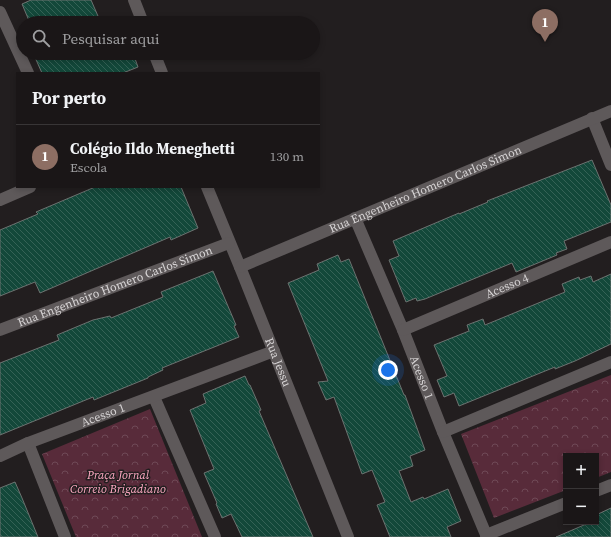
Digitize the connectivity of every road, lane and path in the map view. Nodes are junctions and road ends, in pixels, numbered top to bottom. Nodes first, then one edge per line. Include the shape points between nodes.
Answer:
1 (134, 0) edge
2 (0, 12) edge
3 (140, 16) edge
4 (16, 47) edge
5 (22, 60) edge
6 (157, 60) edge
7 (28, 72) edge
8 (162, 72) edge
9 (611, 111) edge
10 (592, 118) junction
11 (611, 165) edge
12 (28, 188) edge
13 (207, 188) edge
14 (0, 200) edge
15 (354, 218) junction
16 (611, 242) edge
17 (229, 243) junction
18 (240, 267) junction
19 (0, 330) edge
20 (403, 330) junction
21 (274, 351) junction
22 (611, 362) edge
23 (154, 397) junction
24 (443, 432) junction
25 (28, 443) junction
26 (0, 456) edge
27 (611, 485) edge
28 (599, 490) edge
29 (563, 504) edge
30 (486, 536) edge
31 (65, 537) edge
32 (215, 537) edge
33 (348, 537) edge

1 - 3 street
2 - 4 street
5 - 7 street
6 - 8 street
9 - 10 street, Rua Engenheiro Homero Carlos Simon
10 - 11 street
10 - 15 street, Rua Engenheiro Homero Carlos Simon
12 - 14 street
13 - 17 street, Rua Jessu
15 - 18 street, Rua Engenheiro Homero Carlos Simon
15 - 20 street, Acesso 1
16 - 20 street, Acesso 4
17 - 18 street, Rua Jessu
17 - 19 street, Rua Engenheiro Homero Carlos Simon
18 - 21 street, Rua Jessu
20 - 24 street, Acesso 1
21 - 23 street, Acesso 1
21 - 33 street, Rua Jessu
22 - 24 street
23 - 25 street, Acesso 1
23 - 32 street
24 - 30 street, Acesso 1
25 - 26 street, Acesso 1
25 - 31 street
27 - 28 street
29 - 30 street

